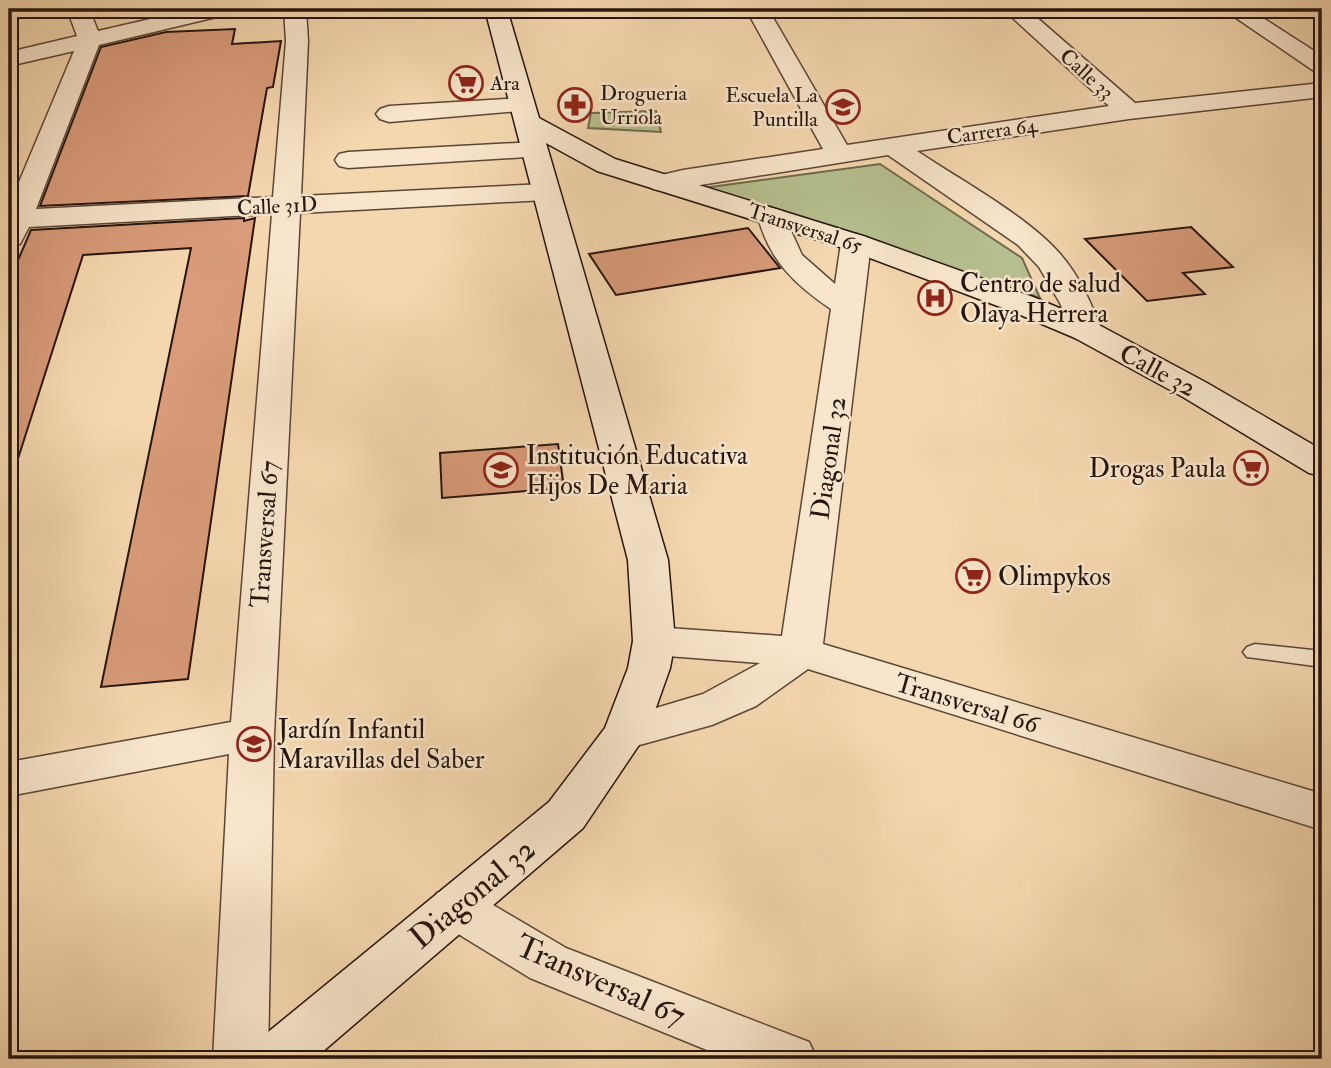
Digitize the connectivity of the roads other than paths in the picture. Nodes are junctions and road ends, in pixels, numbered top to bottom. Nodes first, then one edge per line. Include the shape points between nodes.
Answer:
1 (78, 9) edge
2 (221, 9) edge
3 (295, 9) edge
4 (496, 9) edge
5 (757, 9) edge
6 (1014, 9) edge
7 (1234, 9) edge
8 (90, 39) junction
9 (9, 59) edge
10 (1322, 66) edge
11 (1322, 90) edge
12 (1129, 111) junction
13 (389, 114) dead end
14 (528, 126) junction
15 (891, 145) junction
16 (839, 154) junction
17 (348, 160) dead end
18 (663, 183) junction
19 (545, 192) junction
20 (285, 206) junction
21 (772, 217) junction
22 (12, 227) edge
23 (856, 243) junction
24 (849, 306) junction
25 (1086, 331) junction
26 (1320, 461) edge
27 (654, 641) junction
28 (801, 652) junction
29 (1255, 652) dead end
30 (1322, 659) edge
31 (632, 718) junction
32 (252, 734) junction
33 (9, 779) edge
34 (1322, 812) edge
35 (455, 907) junction
36 (242, 1059) edge
37 (275, 1059) edge
38 (790, 1059) edge

1 - 8 street
2 - 8 street
3 - 20 street, Transversal 67 via 297,41
4 - 14 street
5 - 16 street
6 - 12 street, Calle 33
7 - 10 street
8 - 9 street
8 - 22 street
11 - 12 street, Carrera 64
12 - 15 street, Carrera 64
13 - 14 street
14 - 17 street
14 - 18 street, Transversal 65 via 587,157
14 - 19 street
15 - 16 street, Carrera 64
15 - 25 street via 1028,239 1051,262 1076,303
16 - 18 street, Carrera 64
18 - 21 street, Transversal 65
19 - 20 street, Calle 31D
19 - 27 street via 648,560
20 - 22 street, Calle 31D
20 - 32 street, Transversal 67
21 - 23 street, Transversal 65
21 - 24 street via 777,240 791,263
23 - 24 street, Diagonal 32
23 - 25 street, Transversal 65
24 - 28 street, Diagonal 32
25 - 26 street, Calle 32
27 - 28 street, Transversal 66
27 - 31 street
28 - 31 street via 777,676 732,700 680,720
28 - 34 street, Transversal 66
29 - 30 lane
31 - 35 street, Diagonal 32 via 566,815
32 - 33 street
32 - 36 street, Transversal 67
35 - 37 street, Diagonal 32
35 - 38 street, Transversal 67 via 548,963

